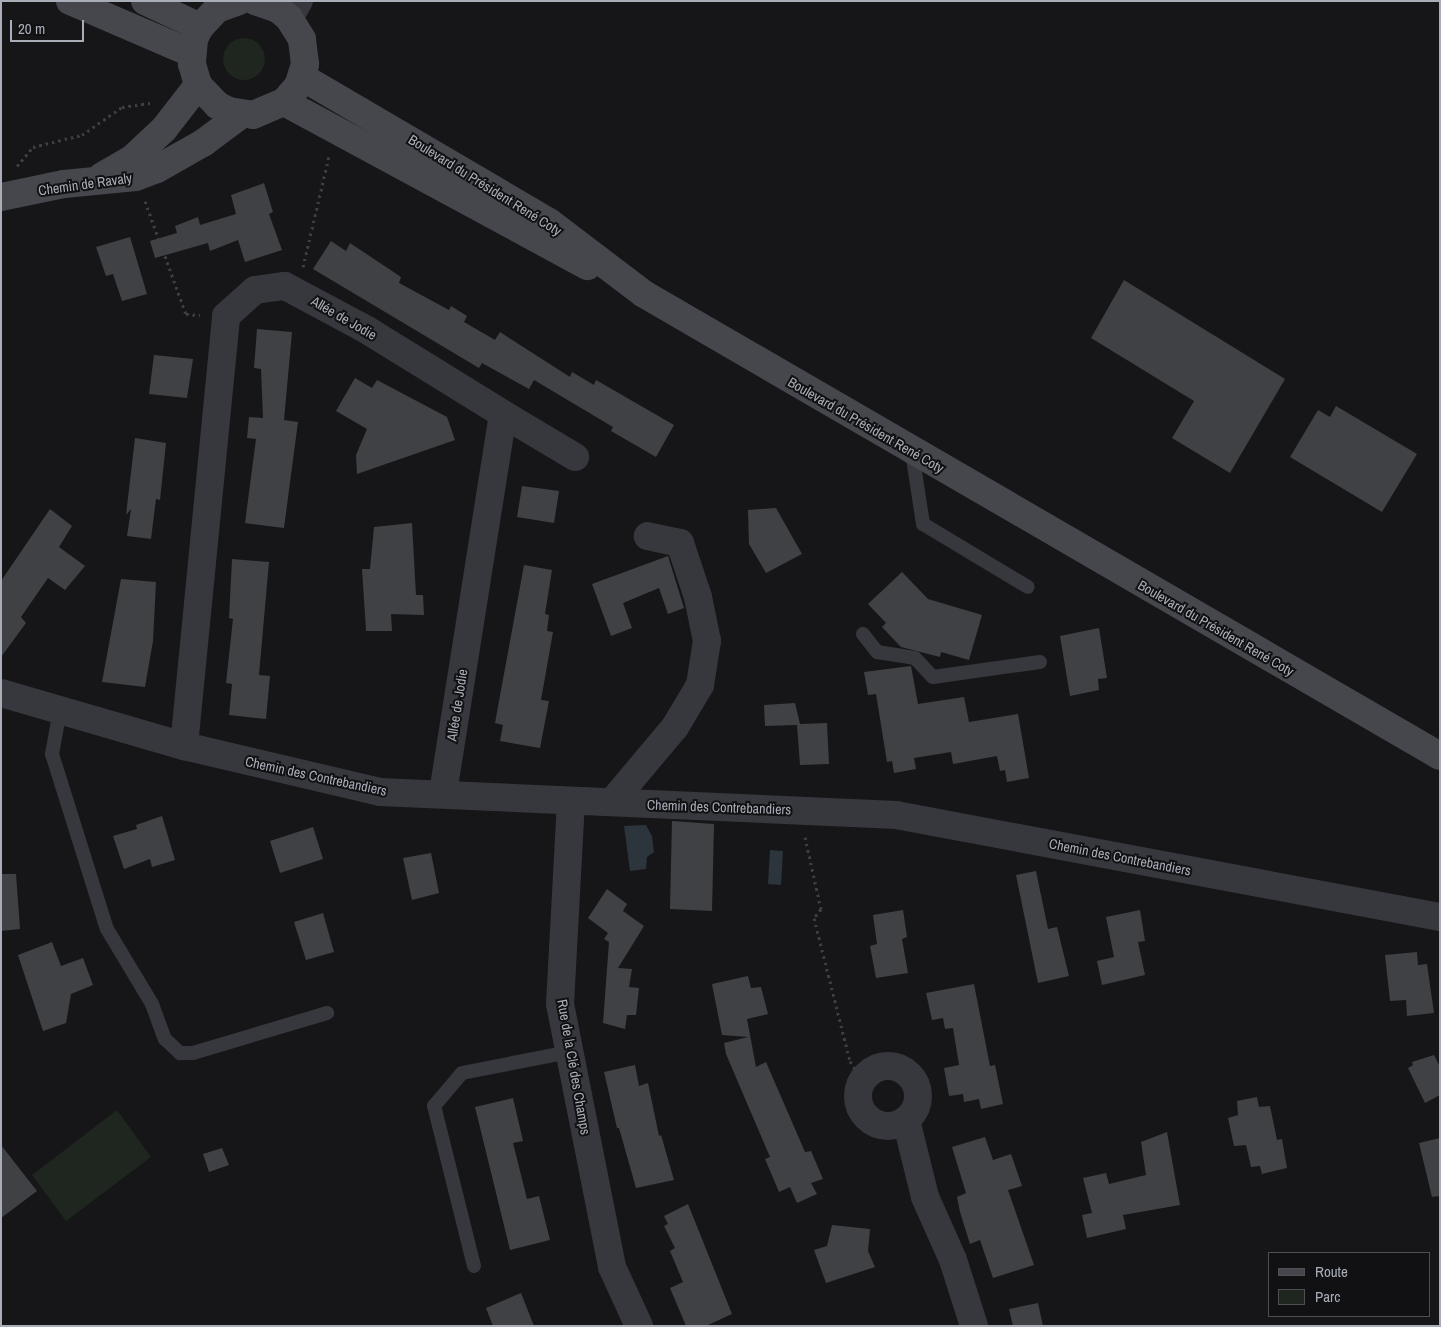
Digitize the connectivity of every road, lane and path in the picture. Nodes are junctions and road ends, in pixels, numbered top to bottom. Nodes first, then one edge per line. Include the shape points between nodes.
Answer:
1 (70, 1) edge
2 (145, 1) edge
3 (239, 1) edge
4 (255, 1) edge
5 (294, 9) edge
6 (200, 26) junction
7 (191, 53) junction
8 (302, 77) junction
9 (198, 85) junction
10 (158, 102) dead end
11 (284, 102) junction
12 (242, 114) junction
13 (330, 153) dead end
14 (14, 169) dead end
15 (94, 180) junction
16 (143, 196) dead end
17 (1, 197) edge
18 (298, 292) junction
19 (644, 294) junction
20 (226, 316) junction
21 (503, 414) junction
22 (912, 452) junction
23 (575, 457) dead end
24 (648, 536) dead end
25 (1028, 587) dead end
26 (863, 634) dead end
27 (1040, 662) dead end
28 (1, 693) edge
29 (60, 710) junction
30 (184, 746) junction
31 (1440, 756) edge
32 (443, 793) junction
33 (571, 801) junction
34 (612, 802) junction
35 (800, 810) junction
36 (1440, 917) edge
37 (327, 1013) dead end
38 (569, 1052) junction
39 (862, 1082) junction
40 (906, 1120) junction
41 (474, 1266) dead end
42 (639, 1326) edge
43 (974, 1326) edge

1 - 7 main road
2 - 6 main road
3 - 6 main road via 217,9
4 - 5 main road via 278,9
5 - 8 main road via 305,52
6 - 7 main road
7 - 9 main road
8 - 11 main road
8 - 19 main road, Boulevard du Président René Coty via 549,222
9 - 12 main road via 217,105
9 - 15 main road via 164,129 139,152
10 - 14 path via 122,107 82,134 33,148
11 - 12 main road via 264,112
11 - 19 main road via 535,241
12 - 15 main road, Chemin de Ravaly via 203,143 157,169 136,177
13 - 18 path
15 - 17 main road, Chemin de Ravaly
16 - 20 path via 186,314
18 - 20 street, Allée de Jodie via 285,286 255,290
18 - 21 street, Allée de Jodie via 367,330
19 - 22 main road, Boulevard du Président René Coty
20 - 30 street
21 - 23 street
21 - 32 street, Allée de Jodie
22 - 25 lane via 923,524
22 - 31 main road, Boulevard du Président René Coty
24 - 34 street via 680,543 698,597 707,641 700,685 675,727
26 - 27 lane via 877,652 915,658 933,677
28 - 29 street, Chemin des Contrebandiers
29 - 30 street, Chemin des Contrebandiers
29 - 37 lane via 52,754 107,928 152,1004 165,1039 180,1054 193,1053
30 - 32 street, Chemin des Contrebandiers via 380,792
32 - 33 street, Chemin des Contrebandiers
33 - 34 street, Chemin des Contrebandiers
33 - 38 street, Rue de la Clé des Champs via 560,1004
34 - 35 street, Chemin des Contrebandiers
35 - 36 street, Chemin des Contrebandiers via 896,815
35 - 39 path via 821,909 814,918 850,1061
38 - 41 lane via 462,1073 434,1106
38 - 42 street, Rue de la Clé des Champs via 612,1267
39 - 40 street via 859,1103 868,1119 887,1126
39 - 40 street via 870,1073 886,1066 908,1074 915,1082 919,1096 916,1110
40 - 43 street via 925,1197 953,1260

